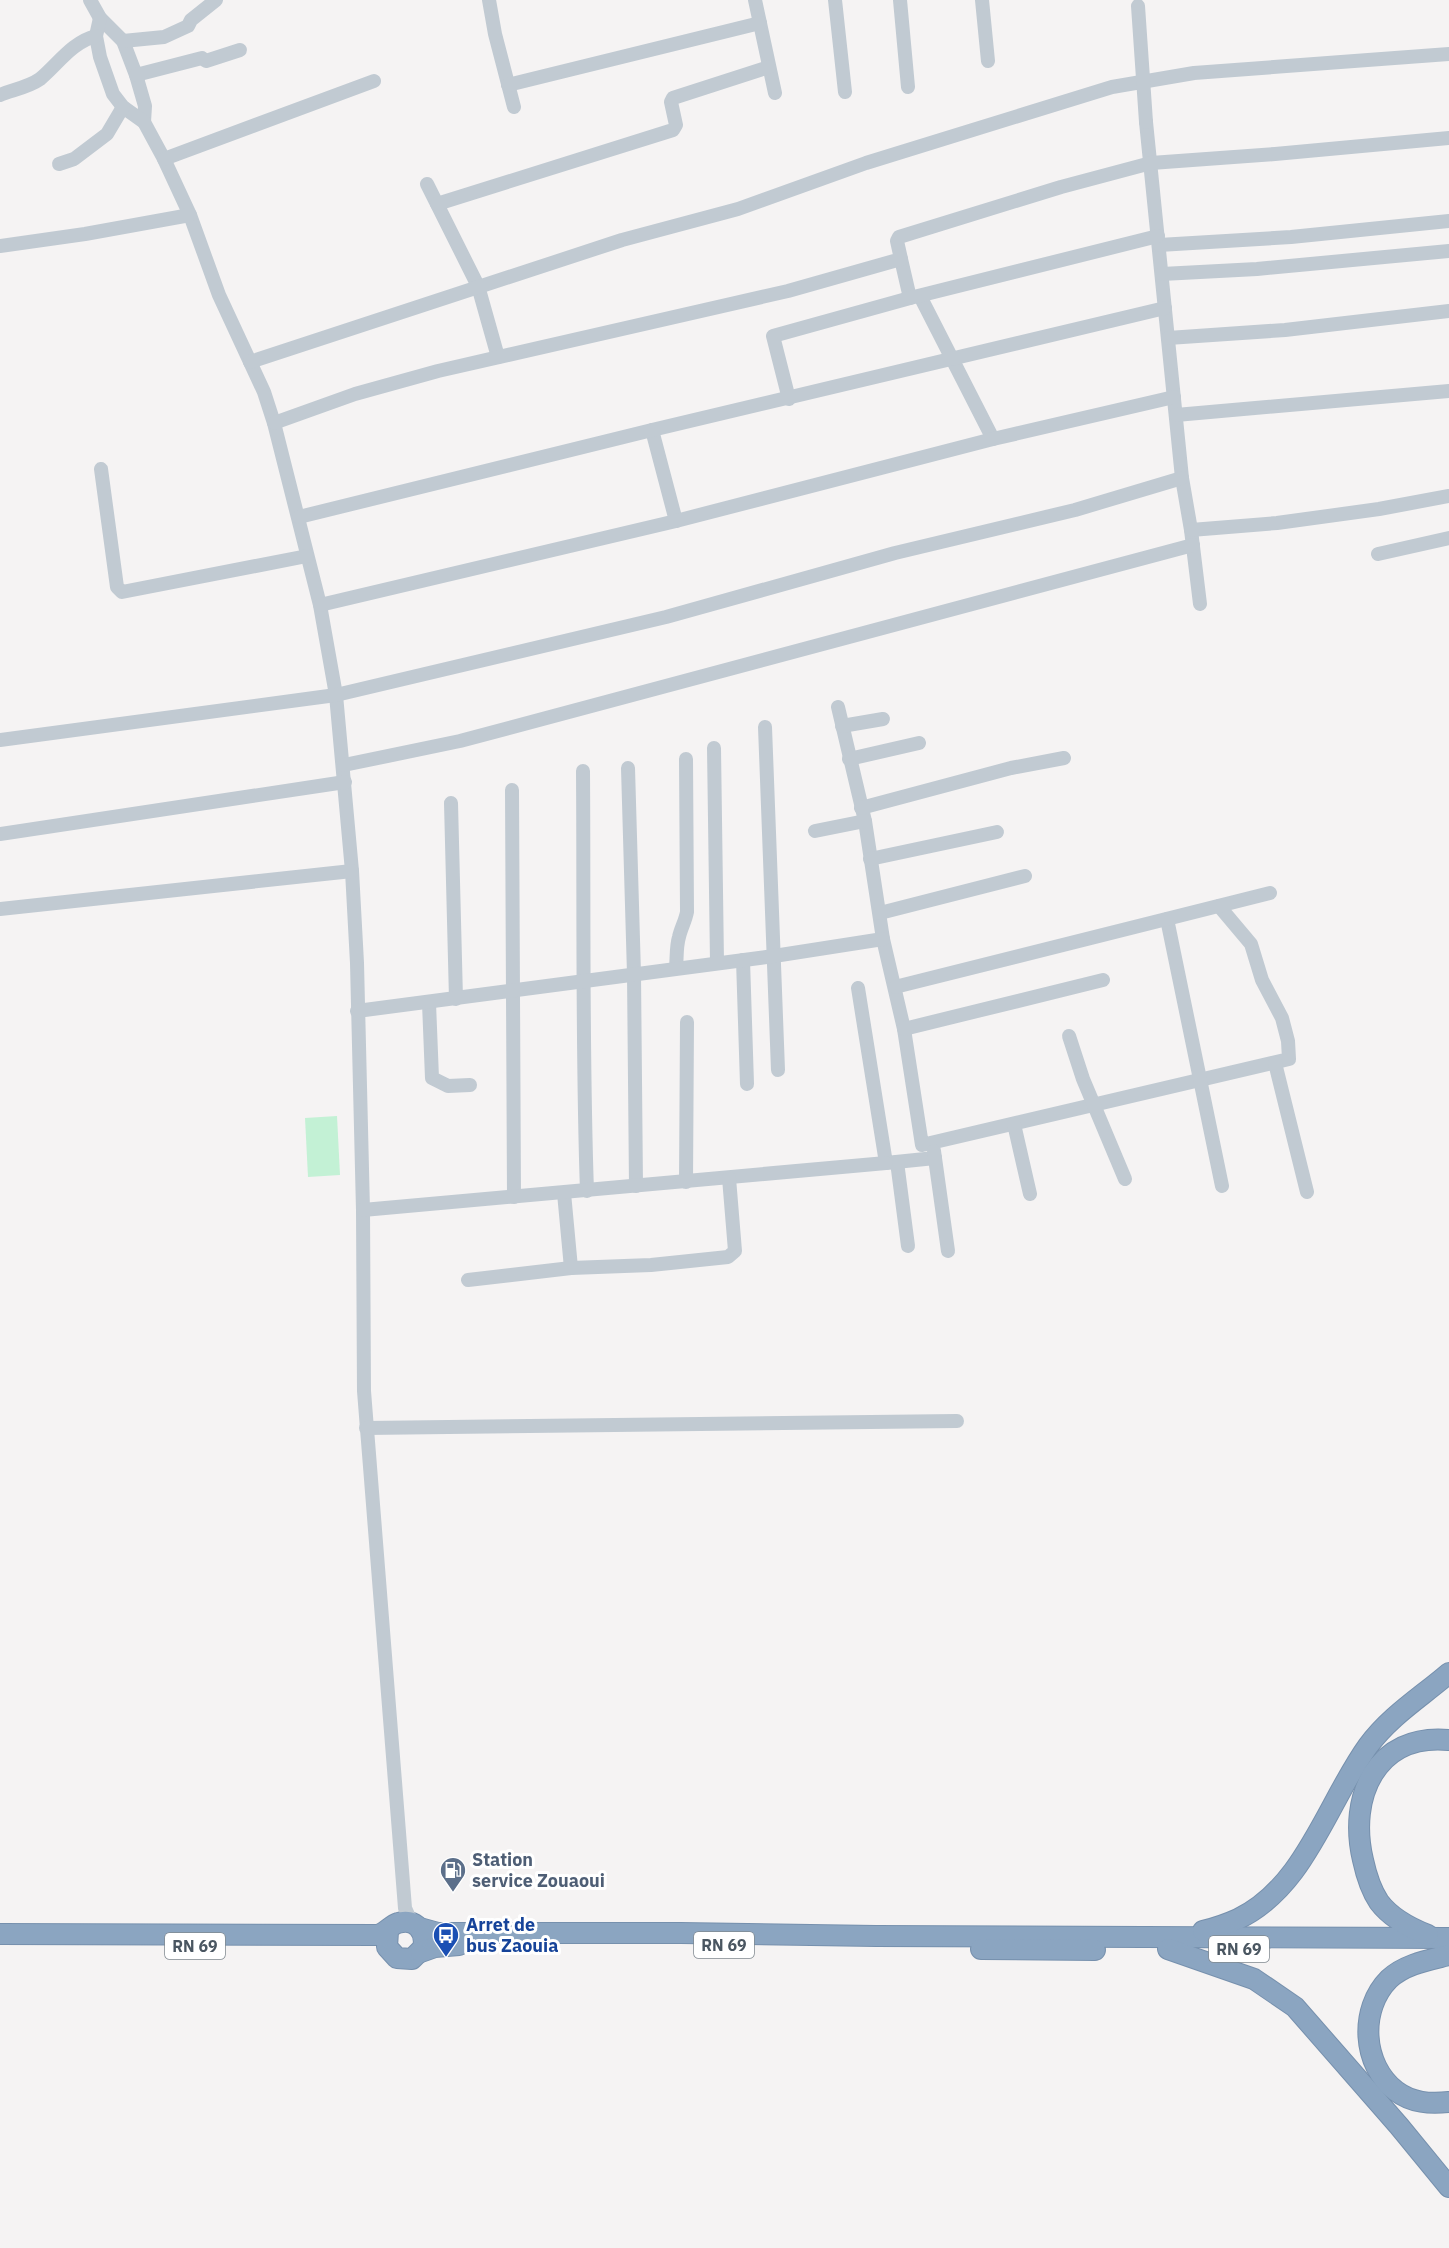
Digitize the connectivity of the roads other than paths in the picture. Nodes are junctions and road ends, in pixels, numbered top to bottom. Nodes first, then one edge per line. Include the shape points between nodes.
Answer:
1 (90, 0) edge
2 (216, 0) edge
3 (489, 0) edge
4 (755, 0) edge
5 (835, 0) edge
6 (900, 0) edge
7 (982, 0) edge
8 (1138, 3) edge
9 (100, 18) junction
10 (760, 23) junction
11 (96, 36) junction
12 (123, 41) junction
13 (240, 50) dead end
14 (1449, 54) edge
15 (988, 61) dead end
16 (770, 67) junction
17 (136, 75) junction
18 (374, 81) dead end
19 (508, 86) junction
20 (908, 87) dead end
21 (845, 92) dead end
22 (775, 93) dead end
23 (0, 95) edge
24 (123, 107) junction
25 (514, 107) dead end
26 (144, 122) junction
27 (1449, 138) edge
28 (164, 159) junction
29 (1151, 163) junction
30 (59, 165) dead end
31 (427, 184) dead end
32 (437, 204) junction
33 (190, 215) junction
34 (1449, 221) edge
35 (1158, 240) junction
36 (0, 246) edge
37 (1449, 251) edge
38 (902, 259) junction
39 (1162, 274) junction
40 (478, 286) junction
41 (915, 297) junction
42 (1165, 308) junction
43 (1449, 311) edge
44 (1168, 338) junction
45 (498, 357) junction
46 (951, 360) junction
47 (250, 362) junction
48 (1449, 392) edge
49 (1174, 397) junction
50 (789, 399) junction
51 (1176, 415) junction
52 (274, 423) junction
53 (652, 430) junction
54 (993, 439) junction
55 (101, 469) dead end
56 (1182, 478) junction
57 (1449, 496) edge
58 (299, 517) junction
59 (676, 521) junction
60 (1191, 530) junction
61 (1449, 538) edge
62 (1193, 545) junction
63 (1378, 554) dead end
64 (307, 556) junction
65 (1200, 604) dead end
66 (320, 605) junction
67 (336, 695) junction
68 (838, 707) dead end
69 (883, 719) dead end
70 (842, 726) junction
71 (765, 727) dead end
72 (0, 740) edge
73 (919, 743) dead end
74 (714, 748) dead end
75 (1064, 758) dead end
76 (686, 759) dead end
77 (849, 759) junction
78 (344, 765) junction
79 (628, 768) dead end
80 (584, 771) dead end
81 (345, 782) junction
82 (512, 790) dead end
83 (451, 803) dead end
84 (863, 815) junction
85 (815, 831) dead end
86 (997, 832) dead end
87 (0, 834) edge
88 (870, 859) junction
89 (352, 871) junction
90 (1025, 876) dead end
91 (1270, 893) dead end
92 (1219, 906) junction
93 (0, 909) edge
94 (880, 913) junction
95 (1167, 919) junction
96 (883, 939) junction
97 (774, 956) junction
98 (743, 960) junction
99 (717, 962) junction
100 (676, 968) junction
101 (634, 974) junction
102 (1103, 980) dead end
103 (585, 981) junction
104 (895, 987) junction
105 (858, 988) dead end
106 (512, 991) junction
107 (456, 999) junction
108 (429, 1003) junction
109 (357, 1011) junction
110 (687, 1022) dead end
111 (904, 1029) junction
112 (1069, 1036) dead end
113 (1275, 1062) junction
114 (778, 1070) dead end
115 (1200, 1080) junction
116 (747, 1084) dead end
117 (470, 1085) dead end
118 (1093, 1105) junction
119 (1014, 1124) junction
120 (928, 1151) junction
121 (892, 1163) junction
122 (729, 1178) junction
123 (1125, 1179) dead end
124 (686, 1182) junction
125 (636, 1186) junction
126 (1222, 1186) dead end
127 (587, 1191) junction
128 (1307, 1192) dead end
129 (564, 1193) junction
130 (1030, 1194) dead end
131 (514, 1197) junction
132 (363, 1210) junction
133 (908, 1246) dead end
134 (948, 1251) dead end
135 (571, 1268) junction
136 (468, 1280) dead end
137 (957, 1421) dead end
138 (366, 1428) junction
139 (1449, 1673) edge
140 (1449, 1740) edge
141 (405, 1923) junction
142 (0, 1934) edge
143 (1172, 1943) junction
144 (0, 1945) edge
145 (1446, 1945) edge
146 (389, 1952) junction
147 (421, 1952) junction
148 (1449, 2102) edge
149 (1449, 2187) edge

1 - 9 street
2 - 12 street via 188,26 164,37
3 - 19 street
4 - 10 street
5 - 21 street
6 - 20 street
7 - 15 street
8 - 29 street, bridge
9 - 11 street
9 - 12 street
10 - 16 street
10 - 19 street
11 - 23 street via 74,46 37,81
11 - 24 street via 105,73
12 - 17 street
13 - 17 street
14 - 40 street via 1194,73 1112,87 866,163 738,209 622,240
16 - 22 street
16 - 32 street via 673,98 673,130
17 - 26 street via 145,106
18 - 28 street
19 - 25 street
24 - 26 street
24 - 30 street via 106,134 74,159
26 - 28 street
27 - 29 street
28 - 33 street
29 - 35 street
29 - 38 street via 899,237
31 - 32 street
32 - 40 street
33 - 36 street
33 - 47 street via 219,295
34 - 35 street via 1291,237
35 - 39 street
35 - 41 street
37 - 39 street
38 - 41 street
38 - 45 street via 788,291
39 - 42 street
40 - 45 street
40 - 47 street
41 - 46 street
41 - 50 street via 773,336
42 - 44 street
42 - 46 street
43 - 44 street via 1285,330
44 - 49 street
45 - 52 street via 355,394
46 - 50 street
46 - 54 street
47 - 52 street
48 - 51 street
49 - 51 street
49 - 54 street
50 - 53 street
51 - 56 street
52 - 58 street
53 - 58 street
53 - 59 street
54 - 59 street
55 - 64 street via 117,587 122,592
56 - 60 street
56 - 67 street via 1075,510 895,553 666,617
57 - 60 street via 1288,522
58 - 64 street
59 - 66 street
60 - 62 street
61 - 63 street
62 - 65 street
62 - 78 street via 459,741
64 - 66 street
66 - 67 street
67 - 72 street
67 - 78 street
68 - 70 street
69 - 70 street
70 - 77 street
71 - 97 street
73 - 77 street
74 - 99 street
75 - 84 street via 1011,768
76 - 100 street via 687,912
77 - 84 street
78 - 81 street
79 - 101 street
80 - 103 street
81 - 87 street
81 - 89 street
82 - 106 street
83 - 107 street
84 - 85 street
84 - 88 street
86 - 88 street
88 - 94 street
89 - 93 street
89 - 109 street
90 - 94 street
91 - 92 street
92 - 95 street
92 - 113 street via 1251,944 1262,980 1282,1018 1288,1059
94 - 96 street
95 - 104 street
95 - 115 street
96 - 97 street
96 - 104 street
97 - 98 street
97 - 114 street
98 - 99 street
98 - 116 street
99 - 100 street
100 - 101 street
101 - 103 street
101 - 125 street
102 - 111 street
103 - 106 street
103 - 127 street
104 - 111 street
105 - 121 street
106 - 107 street
106 - 131 street
107 - 108 street
108 - 109 street
108 - 117 street via 432,1078 448,1086
109 - 132 street
110 - 124 street
111 - 120 street
112 - 118 street
113 - 115 street
113 - 128 street
115 - 118 street
115 - 126 street
118 - 119 street
118 - 123 street
119 - 120 street
119 - 130 street
120 - 121 street
120 - 134 street
121 - 122 street
121 - 133 street
122 - 124 street
122 - 135 street via 735,1251 728,1257
124 - 125 street
125 - 127 street
127 - 129 street
129 - 131 street
129 - 135 street
131 - 132 street
132 - 138 street
135 - 136 street
137 - 138 street
138 - 141 street
139 - 143 highway via 1402,1710 1369,1745 1312,1843 1270,1896 1238,1919
140 - 145 highway via 1420,1740 1383,1758 1364,1791 1358,1824 1367,1876 1379,1902 1413,1929
141 - 142 highway, RN 69 via 378,1935
141 - 143 highway, RN 69 via 438,1933 681,1933
141 - 146 highway via 386,1942
141 - 147 highway via 424,1937
143 - 145 highway, RN 69
143 - 147 highway, RN 69 via 1028,1950 545,1943 443,1946
143 - 149 highway via 1254,1979 1295,2007
144 - 146 highway, RN 69 via 360,1947
145 - 148 highway via 1390,1979 1378,1994 1367,2028 1371,2055 1386,2082 1412,2099
146 - 147 highway via 407,1960

